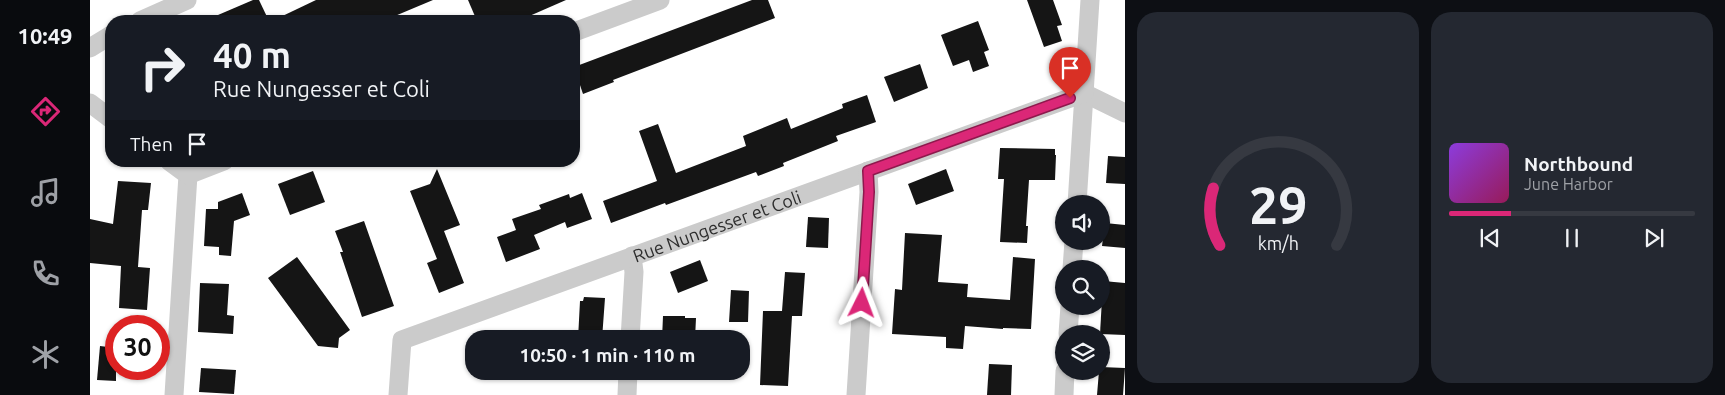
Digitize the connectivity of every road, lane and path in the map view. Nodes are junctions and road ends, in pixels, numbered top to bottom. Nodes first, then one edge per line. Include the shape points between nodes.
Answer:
1 (187, 0) edge
2 (660, 0) edge
3 (1090, 0) edge
4 (153, 15) edge
5 (580, 30) edge
6 (105, 39) edge
7 (90, 48) edge
8 (1084, 93) junction
9 (90, 103) edge
10 (1125, 113) edge
11 (105, 114) edge
12 (177, 167) edge
13 (209, 167) edge
14 (868, 171) junction
15 (188, 175) junction
16 (1077, 195) edge
17 (632, 256) junction
18 (631, 330) edge
19 (628, 380) edge
20 (1065, 380) edge
21 (174, 395) edge
22 (398, 395) edge
23 (627, 395) edge
24 (856, 395) edge
25 (1064, 395) edge

1 - 4 street
2 - 5 street
3 - 8 street
6 - 7 street
8 - 10 street
8 - 14 street, Rue Nungesser et Coli
8 - 16 street
9 - 11 street
12 - 15 street
13 - 15 street
14 - 17 street, Rue Nungesser et Coli
14 - 24 street
15 - 21 street
17 - 18 street
17 - 22 street, Rue Nungesser et Coli via 402,340
19 - 23 street
20 - 25 street

